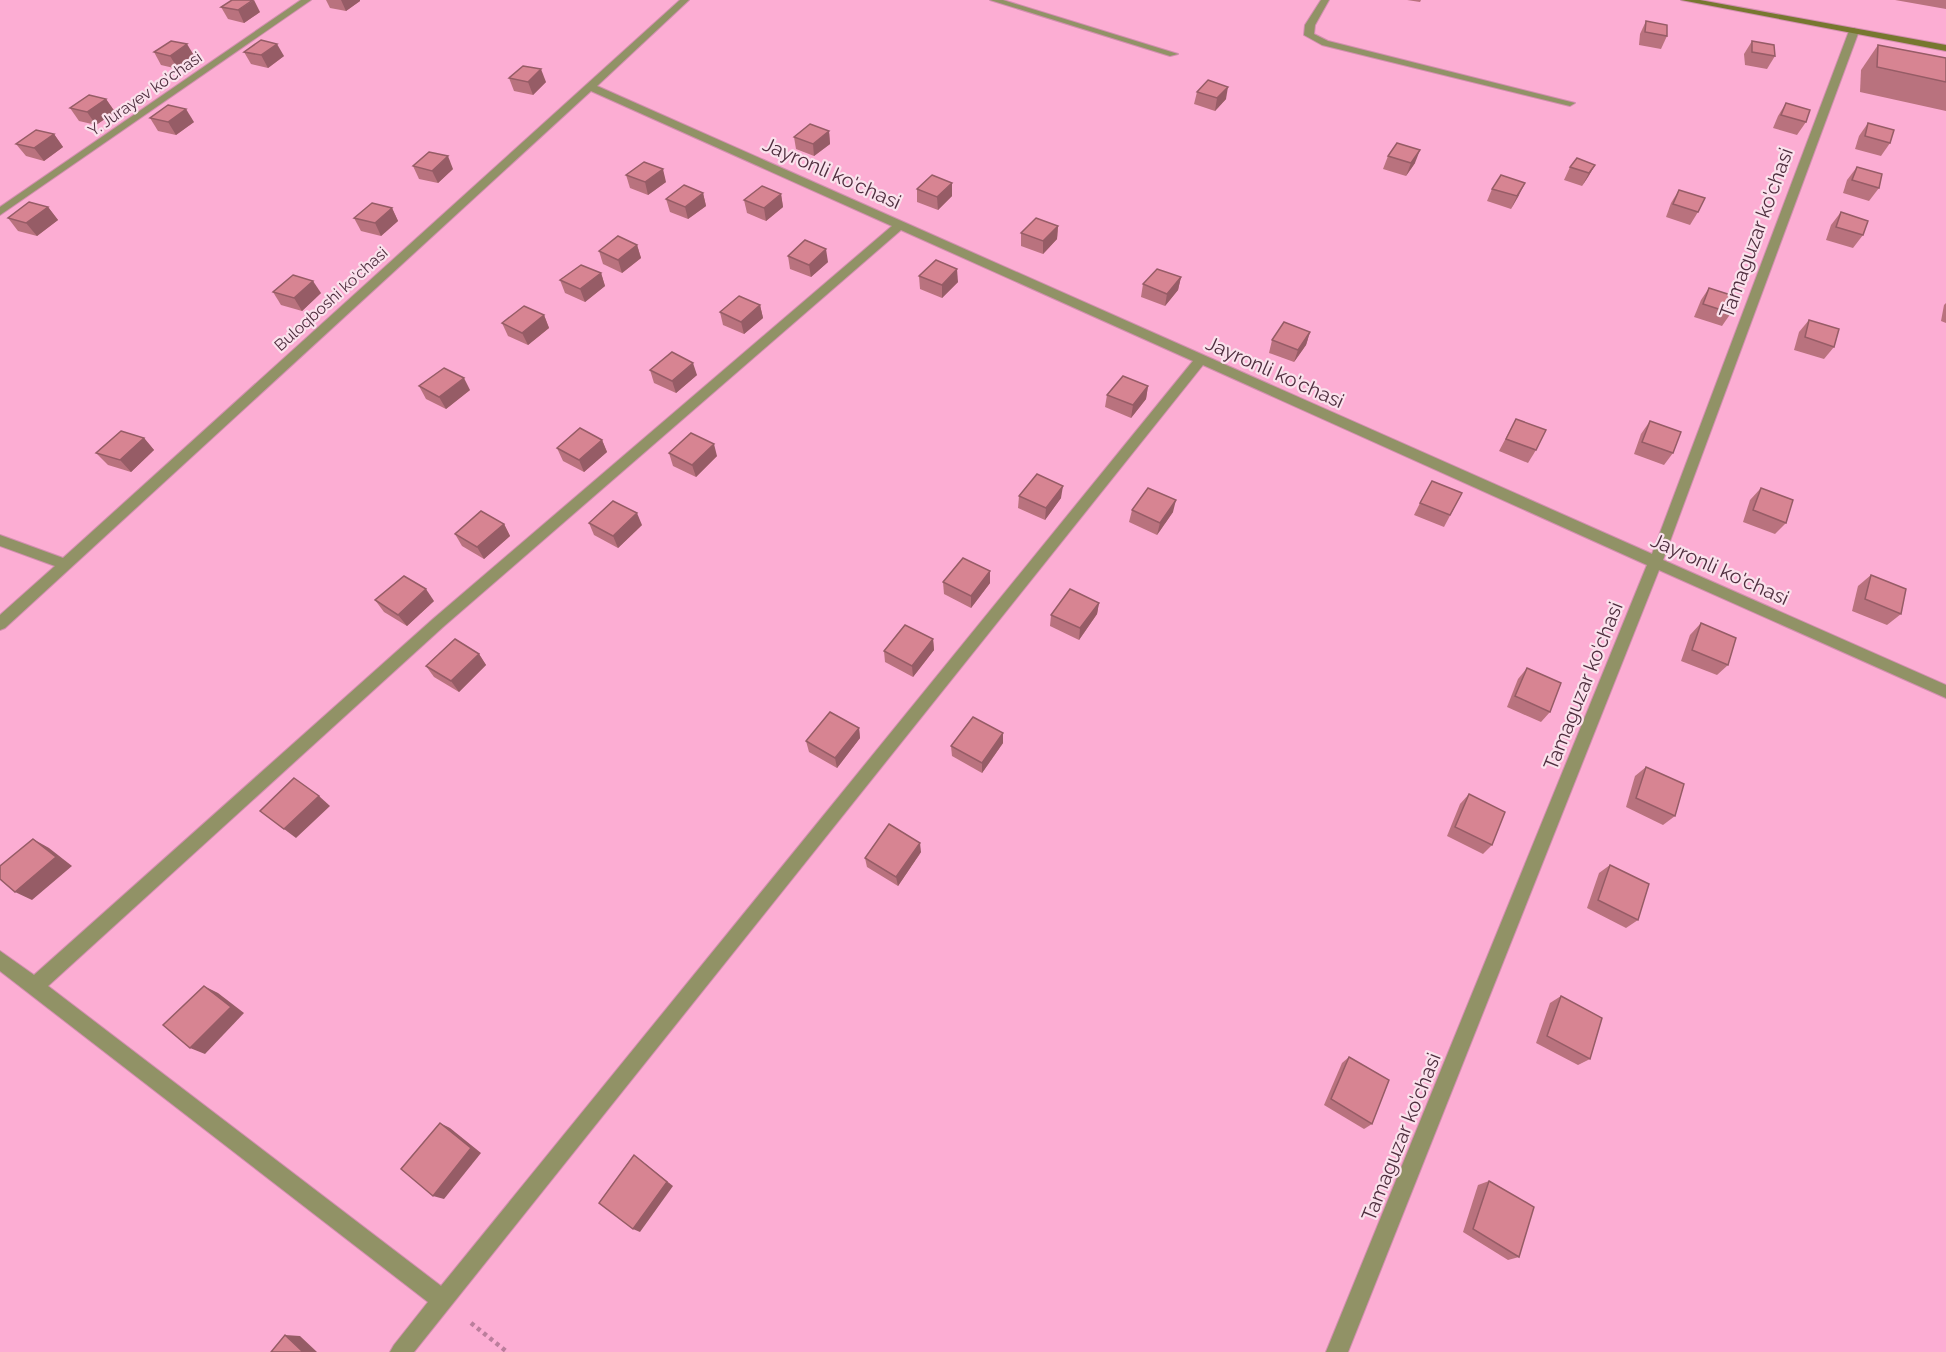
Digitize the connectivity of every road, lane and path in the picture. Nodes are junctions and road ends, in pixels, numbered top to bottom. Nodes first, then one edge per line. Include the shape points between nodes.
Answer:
1 (307, 0) edge
2 (685, 0) edge
3 (994, 0) edge
4 (1325, 0) edge
5 (1685, 0) edge
6 (1854, 31) junction
7 (1946, 48) edge
8 (1173, 54) dead end
9 (589, 86) junction
10 (1570, 103) dead end
11 (0, 212) edge
12 (900, 225) junction
13 (1201, 360) junction
14 (0, 540) edge
15 (1656, 561) junction
16 (65, 564) junction
17 (0, 624) edge
18 (1946, 692) edge
19 (0, 960) edge
20 (34, 986) junction
21 (443, 1300) junction
22 (401, 1352) edge
23 (507, 1352) edge
24 (1337, 1352) edge

1 - 11 street, Y. Jurayev ko'chasi
2 - 9 street, Buloqboshi ko'chasi
3 - 8 street
4 - 10 street via 1310,25 1309,35 1325,43
5 - 6 street
6 - 7 street
6 - 15 street, Tamaguzar ko'chasi
9 - 12 street, Jayronli ko'chasi
9 - 16 street, Buloqboshi ko'chasi
12 - 13 street, Jayronli ko'chasi
12 - 20 street via 438,623
13 - 15 street, Jayronli ko'chasi
13 - 21 street
14 - 16 street
15 - 18 street, Jayronli ko'chasi
15 - 24 street, Tamaguzar ko'chasi
16 - 17 street, Buloqboshi ko'chasi
19 - 20 street
20 - 21 street
21 - 22 street
21 - 23 path

